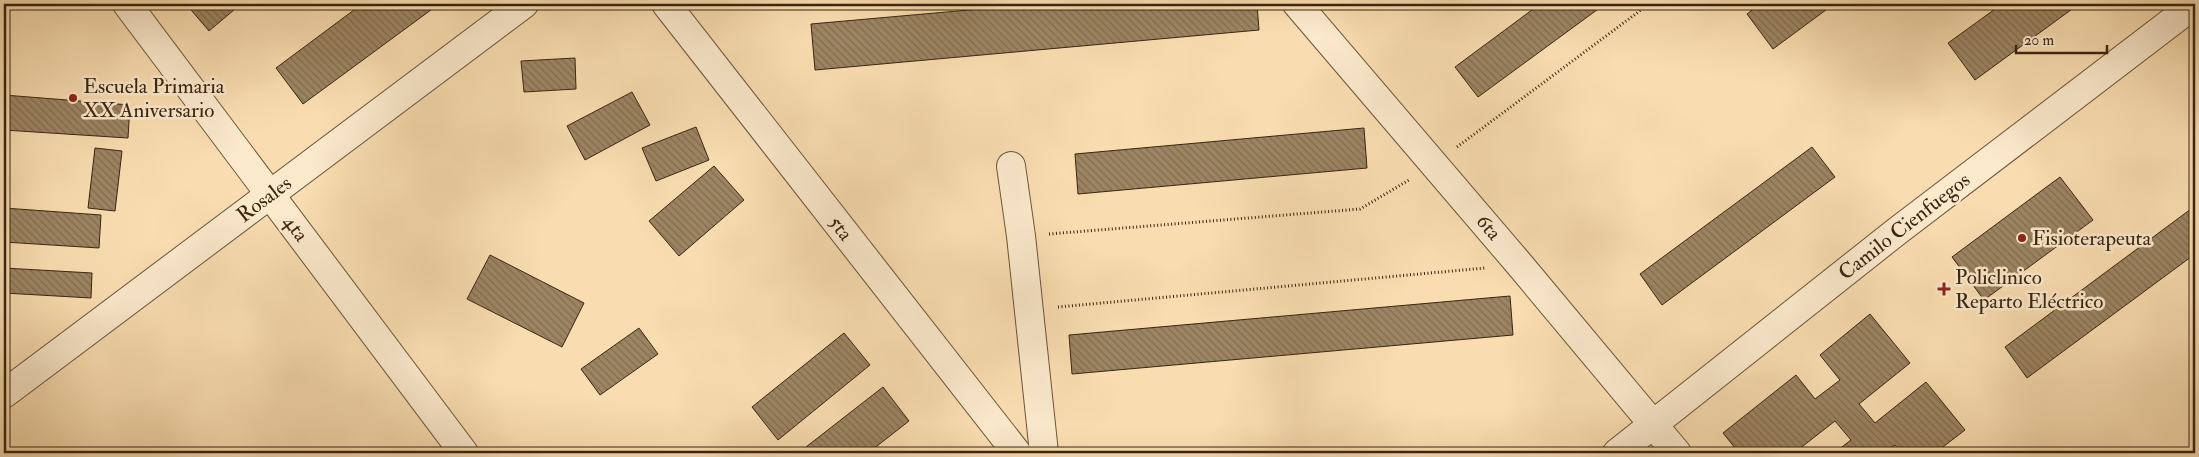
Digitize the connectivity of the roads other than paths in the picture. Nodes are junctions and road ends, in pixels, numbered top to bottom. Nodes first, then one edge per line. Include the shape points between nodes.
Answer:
1 (127, 4) edge
2 (524, 4) edge
3 (666, 4) edge
4 (1298, 4) edge
5 (2187, 14) edge
6 (1011, 166) dead end
7 (270, 194) junction
8 (4, 394) edge
9 (1652, 424) junction
10 (464, 453) edge
11 (1017, 453) edge
12 (1044, 453) edge
13 (1617, 453) edge
14 (1645, 453) edge
15 (1677, 453) edge

1 - 7 street, 4ta
2 - 7 street, Rosales
3 - 11 street, 5ta
4 - 9 street, 6ta
5 - 9 street, Camilo Cienfuegos via 1904,226
6 - 12 street
7 - 8 street, Rosales
7 - 10 street, 4ta
9 - 13 street, Camilo Cienfuegos
9 - 14 street
9 - 15 street, 6ta

